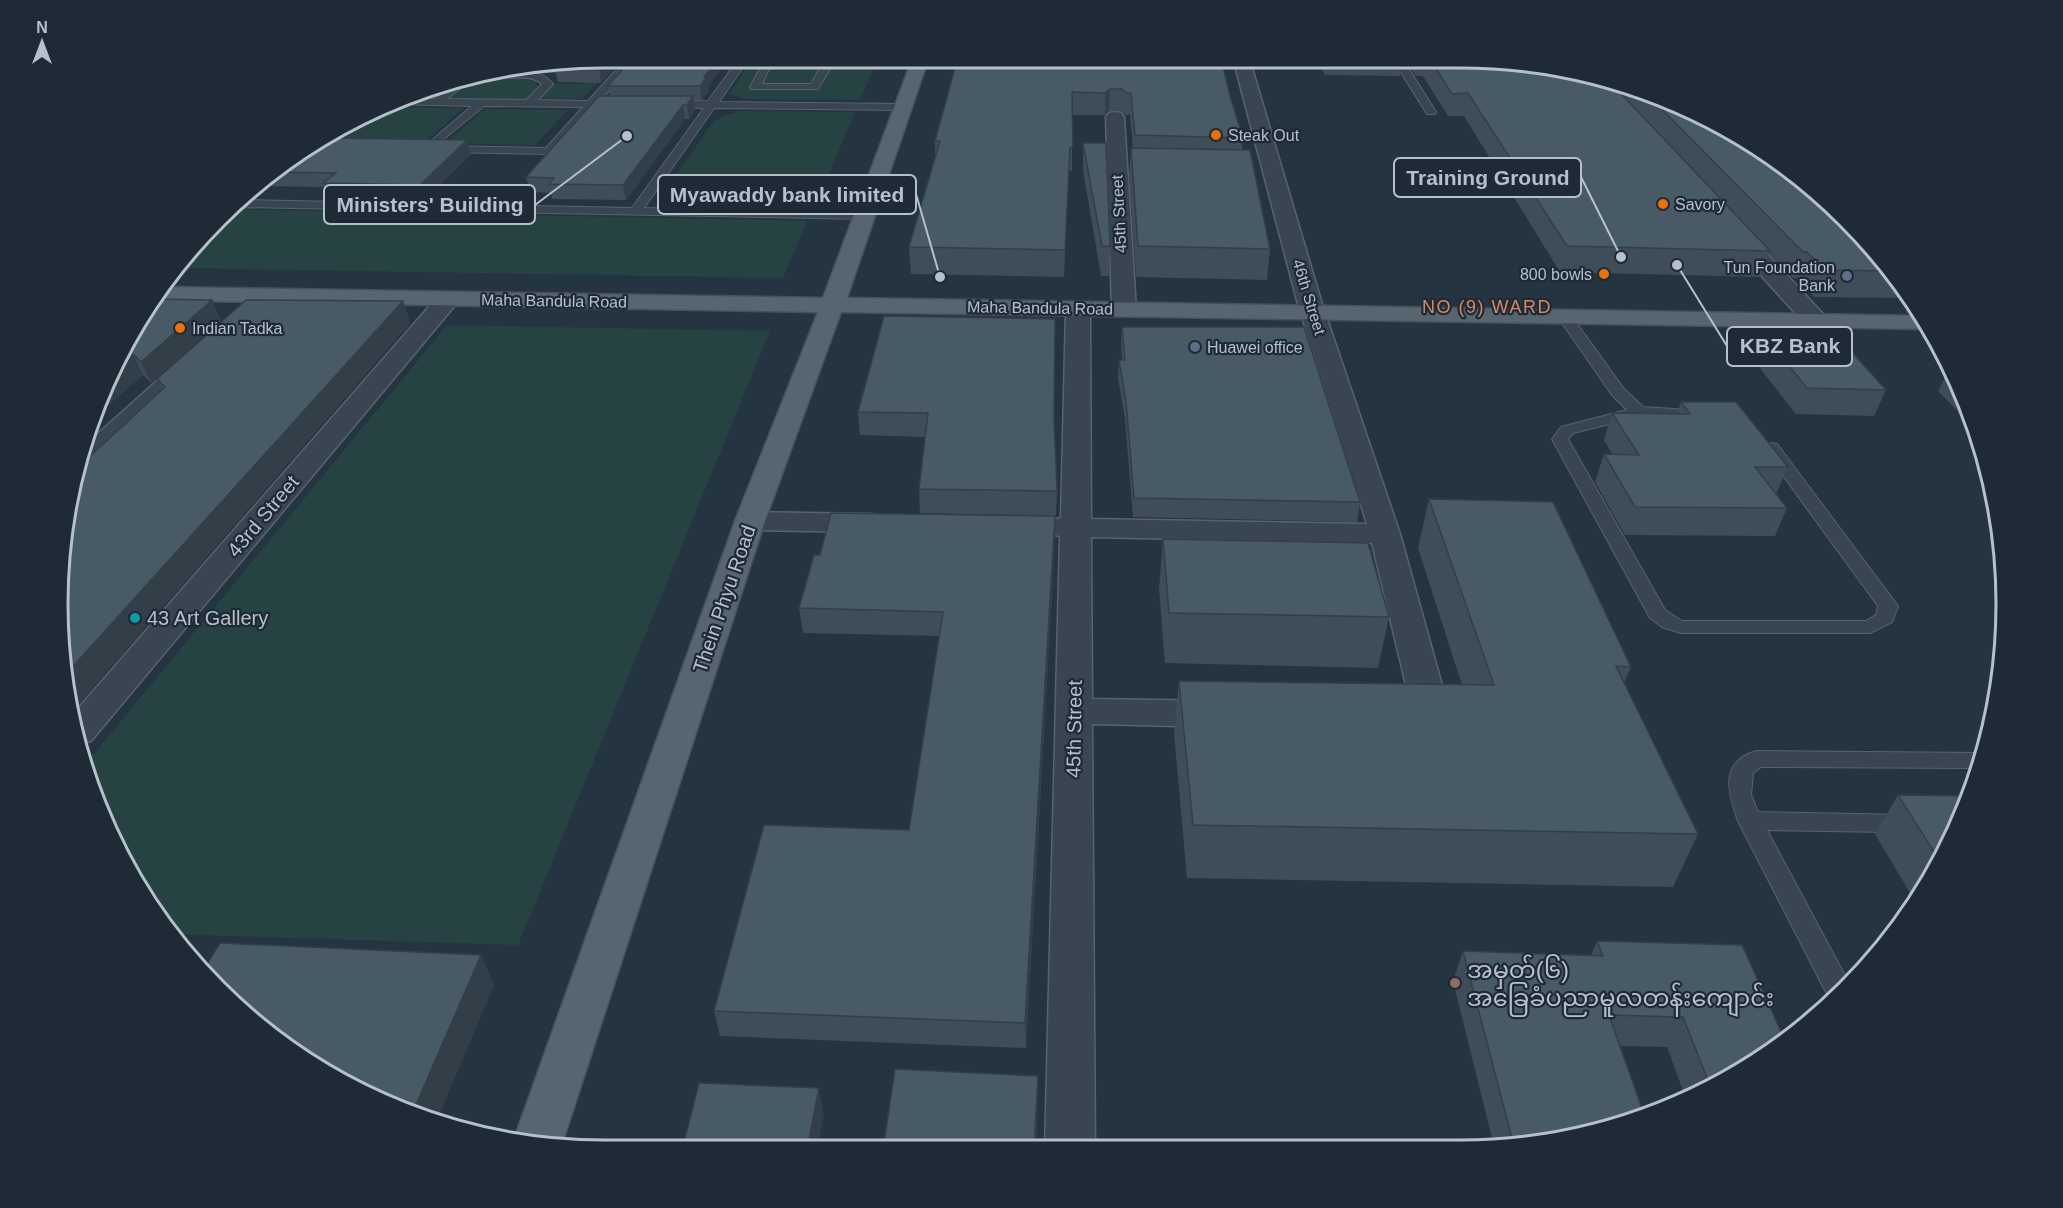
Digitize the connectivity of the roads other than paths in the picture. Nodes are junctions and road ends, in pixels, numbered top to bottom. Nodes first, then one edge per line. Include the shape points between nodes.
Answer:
1 (623, 68) edge
2 (746, 68) edge
3 (763, 68) edge
4 (823, 68) edge
5 (917, 68) edge
6 (1244, 68) edge
7 (1403, 68) edge
8 (519, 75) edge
9 (747, 75) junction
10 (453, 90) edge
11 (416, 102) edge
12 (438, 102) junction
13 (481, 103) junction
14 (528, 104) junction
15 (624, 104) edge
16 (657, 104) edge
17 (712, 104) junction
18 (590, 105) junction
19 (904, 107) junction
20 (1431, 112) dead end
21 (1115, 117) edge
22 (1116, 167) junction
23 (1139, 167) edge
24 (1250, 169) edge
25 (1273, 170) junction
26 (247, 204) edge
27 (635, 212) junction
28 (866, 216) junction
29 (1720, 217) edge
30 (166, 294) edge
31 (265, 296) junction
32 (448, 299) junction
33 (833, 304) junction
34 (1123, 304) junction
35 (1312, 308) junction
36 (1078, 309) junction
37 (1565, 317) junction
38 (239, 320) edge
39 (1816, 321) junction
40 (1916, 323) edge
41 (213, 343) edge
42 (1638, 412) junction
43 (1702, 415) edge
44 (1754, 431) edge
45 (89, 457) edge
46 (750, 521) junction
47 (902, 524) edge
48 (1030, 527) edge
49 (1076, 528) junction
50 (1385, 534) junction
51 (1074, 711) junction
52 (1252, 715) edge
53 (1370, 718) edge
54 (82, 727) edge
55 (1972, 760) edge
56 (1750, 821) junction
57 (1948, 824) edge
58 (1836, 985) edge
59 (540, 1136) edge
60 (1070, 1140) edge

1 - 18 lane
2 - 9 lane
3 - 9 lane
4 - 9 lane via 816,86 807,88 755,87
5 - 19 main road, Thein Phyu Road
6 - 25 street, 46th Street
7 - 20 lane
8 - 14 lane via 544,79 548,84
9 - 17 lane
10 - 12 lane
11 - 12 lane
12 - 13 lane
13 - 14 lane
13 - 18 lane via 423,148 549,151
14 - 18 lane
15 - 18 lane
16 - 17 lane
17 - 19 lane
17 - 27 lane
19 - 28 main road, Thein Phyu Road
21 - 22 street
22 - 23 street, 45th Street
22 - 34 street, 45th Street
24 - 25 street
25 - 35 street, 46th Street
26 - 27 lane
27 - 28 lane
28 - 33 main road, Thein Phyu Road
29 - 39 street
30 - 31 main road, Maha Bandula Road
31 - 32 main road, Maha Bandula Road
31 - 38 street
32 - 33 main road, Maha Bandula Road
32 - 54 street, 43rd Street
33 - 36 main road, Maha Bandula Road
33 - 46 main road, Thein Phyu Road
34 - 35 main road, Maha Bandula Road
34 - 36 main road, Maha Bandula Road
35 - 37 main road, Maha Bandula Road
35 - 50 street, 46th Street
36 - 49 street, 45th Street
37 - 39 main road, Maha Bandula Road
37 - 42 lane via 1618,392
39 - 40 main road, Maha Bandula Road
41 - 45 street
42 - 43 lane
42 - 44 lane via 1567,430 1560,439 1657,614 1682,627 1870,627 1885,618 1888,606 1764,438
46 - 47 street
46 - 59 main road, Thein Phyu Road
48 - 49 street
49 - 50 street
49 - 51 street, 45th Street
50 - 53 street, 46th Street via 1425,689 1415,707 1394,718
51 - 52 street
51 - 60 street, 45th Street
55 - 56 lane via 1756,759 1742,770 1740,795
56 - 57 lane
56 - 58 lane

